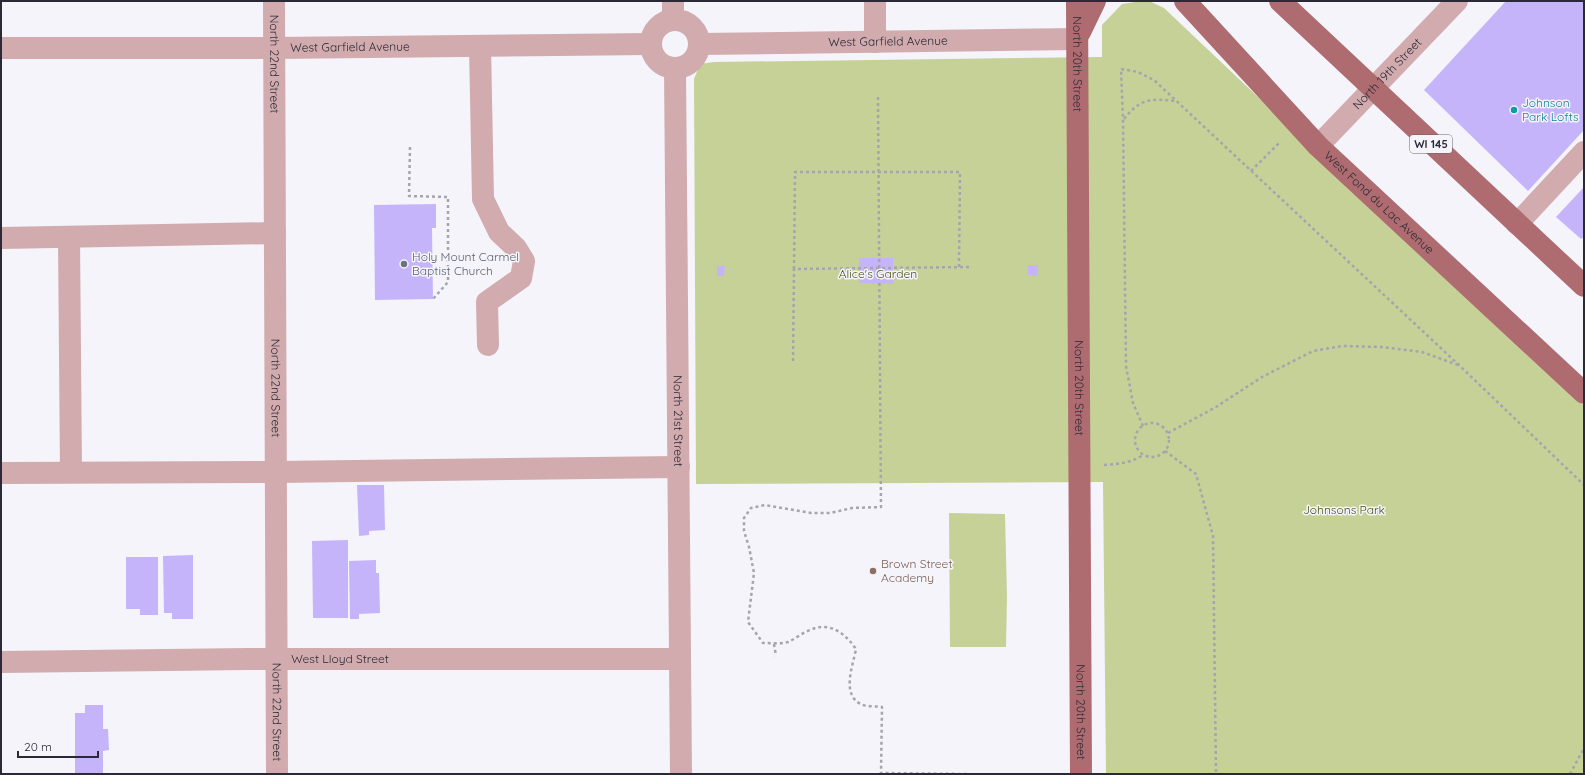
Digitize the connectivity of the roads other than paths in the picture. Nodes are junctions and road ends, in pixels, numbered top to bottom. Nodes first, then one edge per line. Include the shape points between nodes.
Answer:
1 (274, 1) edge
2 (875, 1) edge
3 (1077, 1) edge
4 (1095, 1) edge
5 (1184, 1) edge
6 (1280, 1) edge
7 (1457, 1) edge
8 (673, 11) edge
9 (1077, 39) junction
10 (875, 42) junction
11 (651, 44) junction
12 (699, 44) junction
13 (480, 46) junction
14 (1, 48) edge
15 (274, 48) junction
16 (675, 68) junction
17 (1372, 89) junction
18 (1318, 146) junction
19 (1584, 152) edge
20 (1518, 224) junction
21 (275, 233) junction
22 (69, 237) junction
23 (1, 238) edge
24 (1584, 286) edge
25 (488, 345) dead end
26 (1584, 393) edge
27 (679, 467) junction
28 (71, 472) junction
29 (276, 472) junction
30 (1, 473) edge
31 (277, 659) junction
32 (680, 659) junction
33 (1, 662) edge
34 (277, 774) edge
35 (681, 774) edge
36 (1081, 774) edge

1 - 15 street, North 22nd Street
2 - 10 street
3 - 9 main road, North 20th Street
4 - 9 main road
5 - 18 main road, West Fond du Lac Avenue
6 - 17 main road, WI 145
7 - 17 street, North 19th Street
8 - 11 street via 667,22 655,31
8 - 12 street via 694,30
9 - 10 street, West Garfield Avenue
9 - 36 main road, North 20th Street
10 - 12 street, West Garfield Avenue
11 - 13 street, West Garfield Avenue
11 - 16 street via 661,64
12 - 16 street via 694,58 689,63
13 - 15 street, West Garfield Avenue
13 - 25 street via 483,199 499,232 516,248 524,261 521,278 486,302
14 - 15 street, West Garfield Avenue
15 - 21 street, North 22nd Street
16 - 27 street, North 21st Street
17 - 18 street, North 19th Street
17 - 20 main road, WI 145
18 - 26 main road, West Fond du Lac Avenue
19 - 20 street
20 - 24 main road, WI 145
21 - 22 street
21 - 29 street, North 22nd Street
22 - 23 street
22 - 28 street
27 - 29 street
27 - 32 street, North 21st Street
28 - 29 street
28 - 30 street
29 - 31 street, North 22nd Street
31 - 32 street, West Lloyd Street
31 - 33 street, West Lloyd Street
31 - 34 street, North 22nd Street
32 - 35 street, North 21st Street

